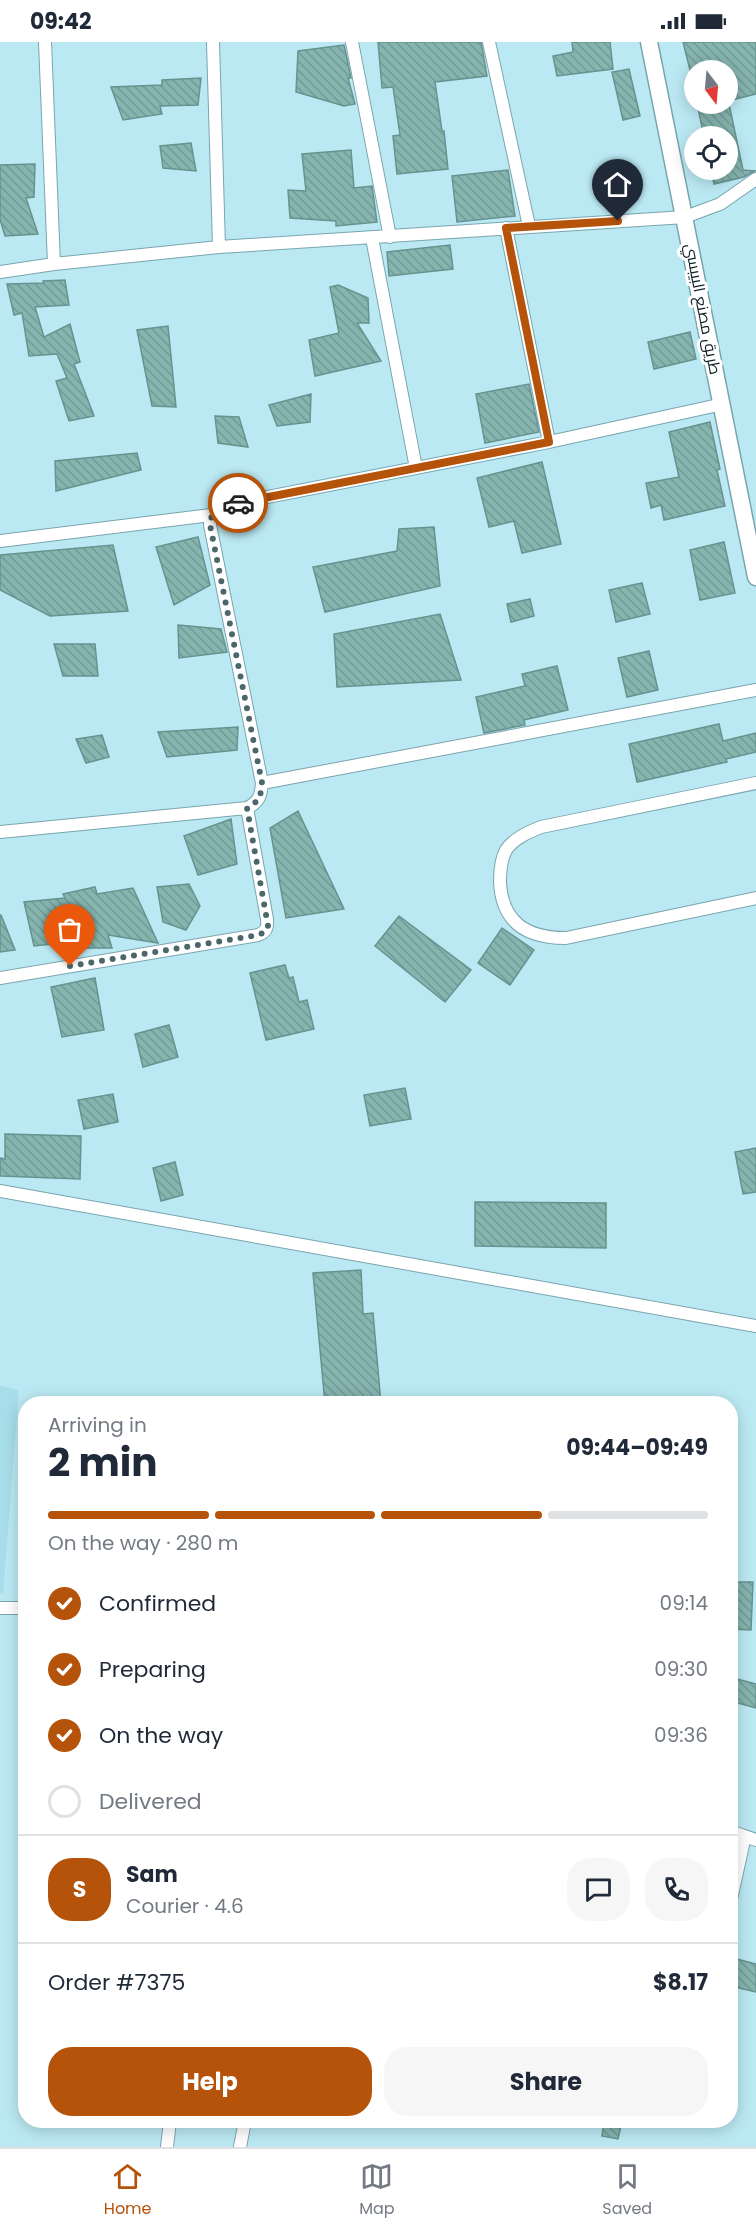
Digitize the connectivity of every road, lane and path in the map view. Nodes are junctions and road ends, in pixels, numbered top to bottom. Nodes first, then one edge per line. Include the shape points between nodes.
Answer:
1 (45, 42) edge
2 (213, 42) edge
3 (352, 42) edge
4 (489, 42) edge
5 (649, 42) edge
6 (756, 179) edge
7 (685, 217) junction
8 (529, 226) junction
9 (506, 228) junction
10 (390, 237) junction
11 (372, 238) junction
12 (219, 247) junction
13 (54, 264) junction
14 (0, 272) edge
15 (723, 404) junction
16 (549, 442) junction
17 (416, 468) junction
18 (211, 515) junction
19 (0, 541) edge
20 (756, 577) edge
21 (756, 690) edge
22 (262, 783) junction
23 (756, 783) edge
24 (247, 808) junction
25 (0, 832) edge
26 (756, 898) edge
27 (0, 978) edge
28 (0, 1191) edge
29 (756, 1326) edge
30 (0, 1608) edge
31 (18, 1608) edge
32 (750, 1838) edge
33 (738, 1878) edge
34 (169, 2128) edge
35 (243, 2128) edge
36 (166, 2147) edge
37 (240, 2147) edge

1 - 13 street
2 - 12 street
3 - 10 street
4 - 8 street
5 - 7 main road, طريق مصنع البيبسي
6 - 7 street via 720,204
7 - 8 street
7 - 15 main road, طريق مصنع البيبسي
8 - 9 street
9 - 10 street
9 - 16 street
10 - 11 street
11 - 12 street
11 - 17 street
12 - 13 street
13 - 14 street
15 - 16 street
15 - 20 main road, طريق مصنع البيبسي
16 - 17 street
17 - 18 street via 226,505 216,508
18 - 19 street
18 - 22 street
21 - 22 street
22 - 24 street via 257,803
23 - 26 street via 541,827 522,835 506,850 500,870 507,912 523,929 545,938 566,938
24 - 25 street
24 - 27 street via 267,919 265,932
28 - 29 street
30 - 31 street
32 - 33 street
34 - 36 street
35 - 37 street

